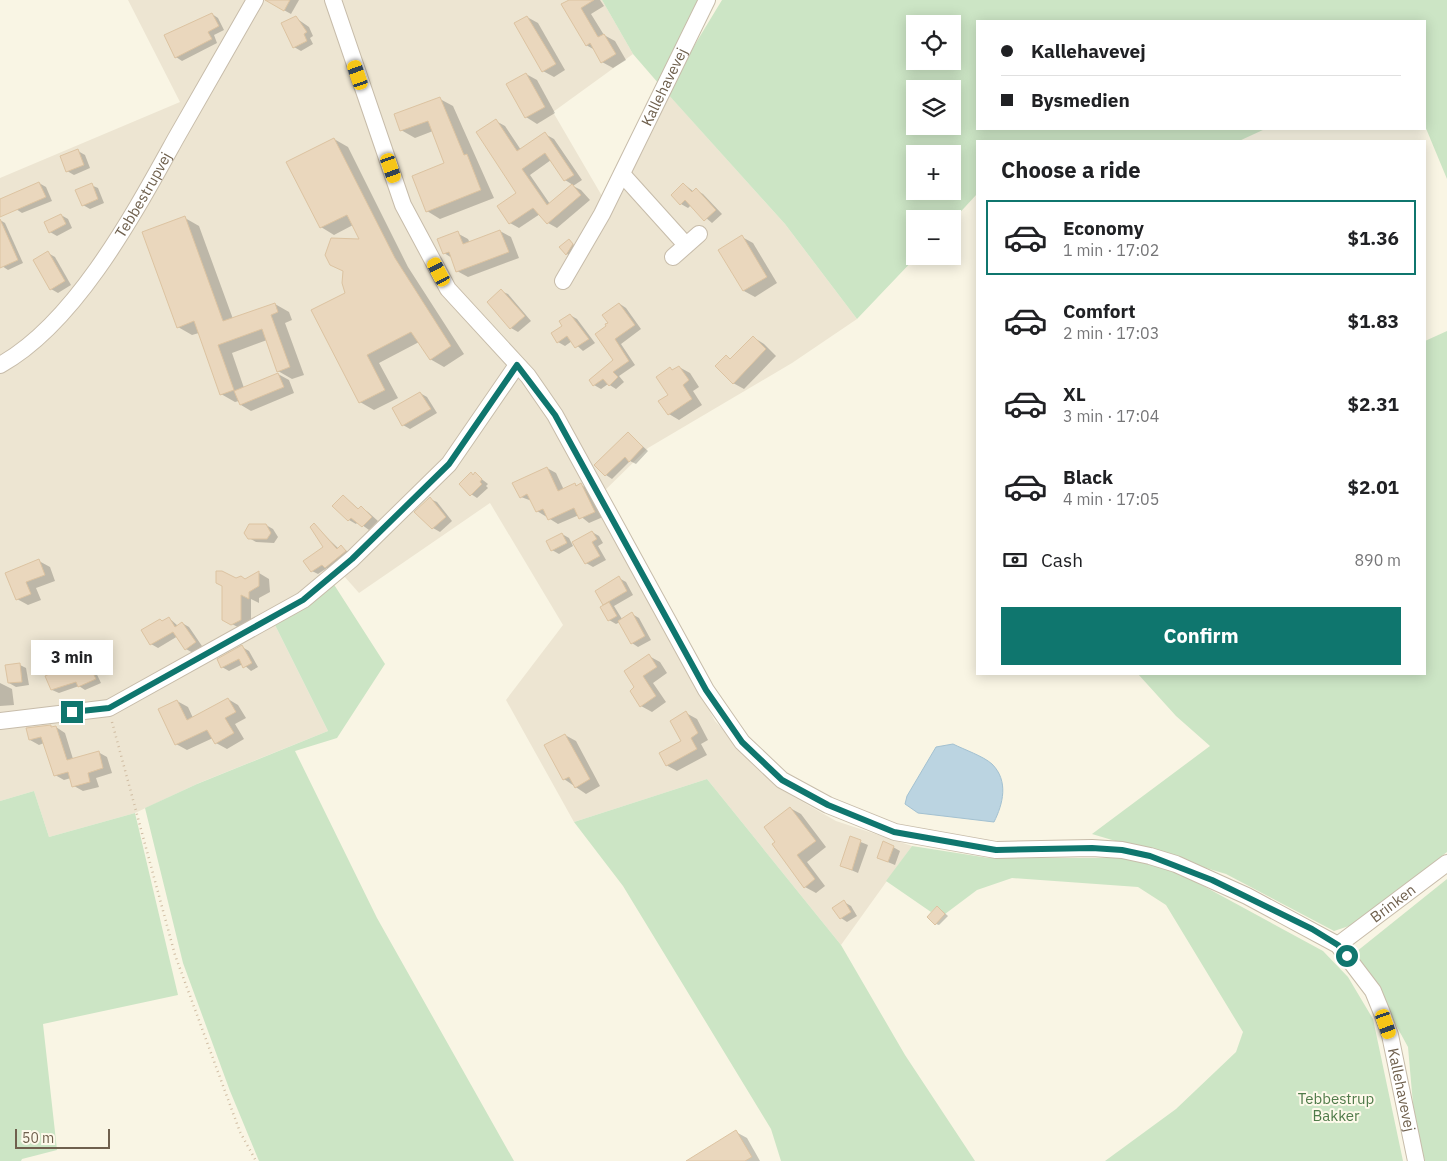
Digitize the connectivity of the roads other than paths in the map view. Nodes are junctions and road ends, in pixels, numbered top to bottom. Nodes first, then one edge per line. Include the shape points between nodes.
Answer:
1 (255, 0) edge
2 (333, 0) edge
3 (707, 0) edge
4 (622, 174) junction
5 (699, 234) dead end
6 (686, 245) junction
7 (673, 257) dead end
8 (563, 281) dead end
9 (0, 365) edge
10 (517, 365) junction
11 (0, 720) edge
12 (1447, 863) edge
13 (1338, 945) junction
14 (1416, 1161) edge

1 - 9 street, Tebbestrupvej via 145,194 95,271 59,319 19,354
2 - 10 street, Kallehavevej via 404,205 448,289
3 - 4 street, Kallehavevej
4 - 6 street
4 - 8 street, Kallehavevej
5 - 6 street
6 - 7 street
10 - 11 street via 449,464 352,559 303,600 109,708
10 - 13 street, Kallehavevej via 555,415 706,690 742,742 782,780 828,805 894,832 996,850 1092,848 1150,856 1176,864 1247,896
12 - 13 street, Brinken
13 - 14 street, Kallehavevej via 1373,991 1390,1035

